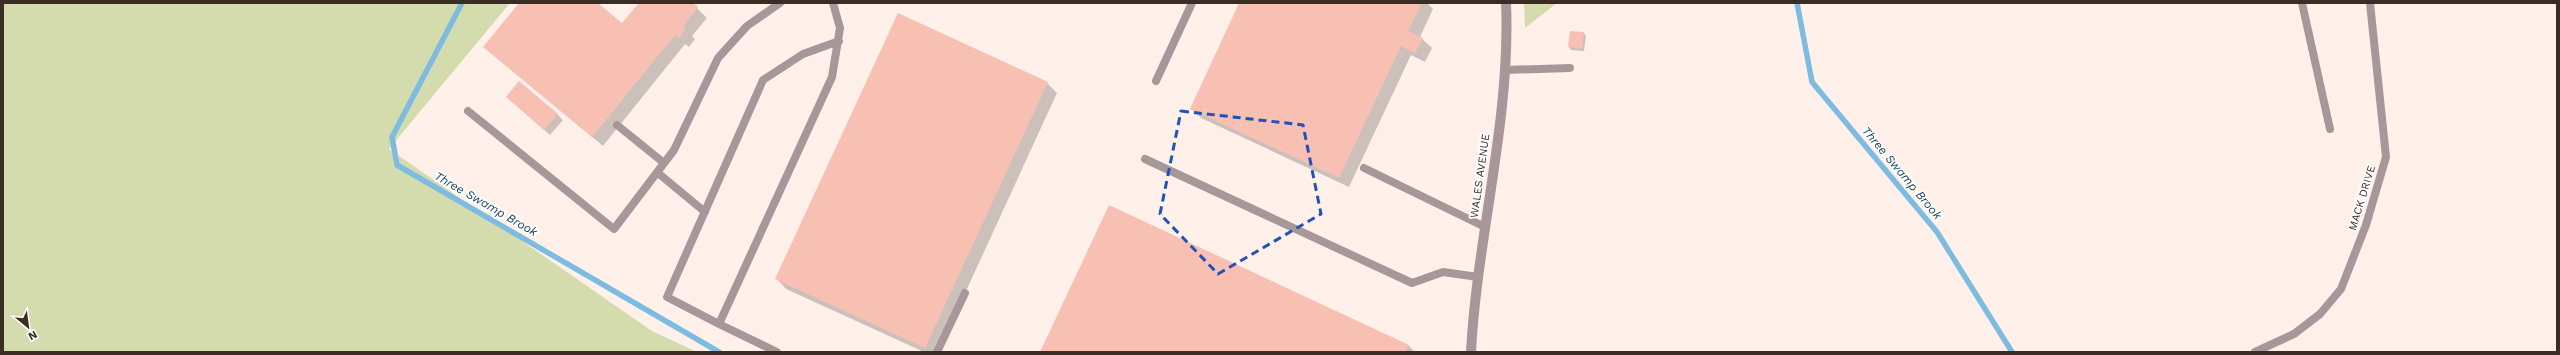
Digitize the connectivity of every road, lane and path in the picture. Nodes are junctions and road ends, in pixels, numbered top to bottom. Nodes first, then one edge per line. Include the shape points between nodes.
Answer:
1 (780, 3) edge
2 (833, 3) edge
3 (1192, 3) edge
4 (1506, 3) edge
5 (2302, 3) edge
6 (2370, 3) edge
7 (839, 41) junction
8 (1570, 68) dead end
9 (1504, 70) junction
10 (1156, 81) dead end
11 (468, 111) dead end
12 (617, 125) dead end
13 (2330, 129) dead end
14 (1145, 159) dead end
15 (664, 164) junction
16 (1364, 168) dead end
17 (658, 173) junction
18 (704, 212) junction
19 (1485, 227) junction
20 (1478, 277) junction
21 (965, 293) dead end
22 (719, 324) junction
23 (777, 352) edge
24 (937, 352) edge
25 (1471, 352) edge
26 (2255, 352) edge

1 - 15 lane via 747,26 718,58 674,150
2 - 7 lane via 840,28
3 - 10 lane
4 - 9 street, WALES AVENUE
5 - 13 lane
6 - 26 lane, MACK DRIVE via 2386,157 2366,225 2341,289 2320,314 2294,334
7 - 18 lane via 803,54 763,80
7 - 22 lane via 832,77
8 - 9 lane
9 - 19 street, WALES AVENUE
11 - 17 lane via 614,229
12 - 15 lane
14 - 20 lane via 1412,283 1443,272
15 - 17 lane
16 - 19 lane
17 - 18 lane
18 - 22 lane via 666,297
19 - 20 street, WALES AVENUE
20 - 25 street, WALES AVENUE
21 - 24 lane
22 - 23 lane

